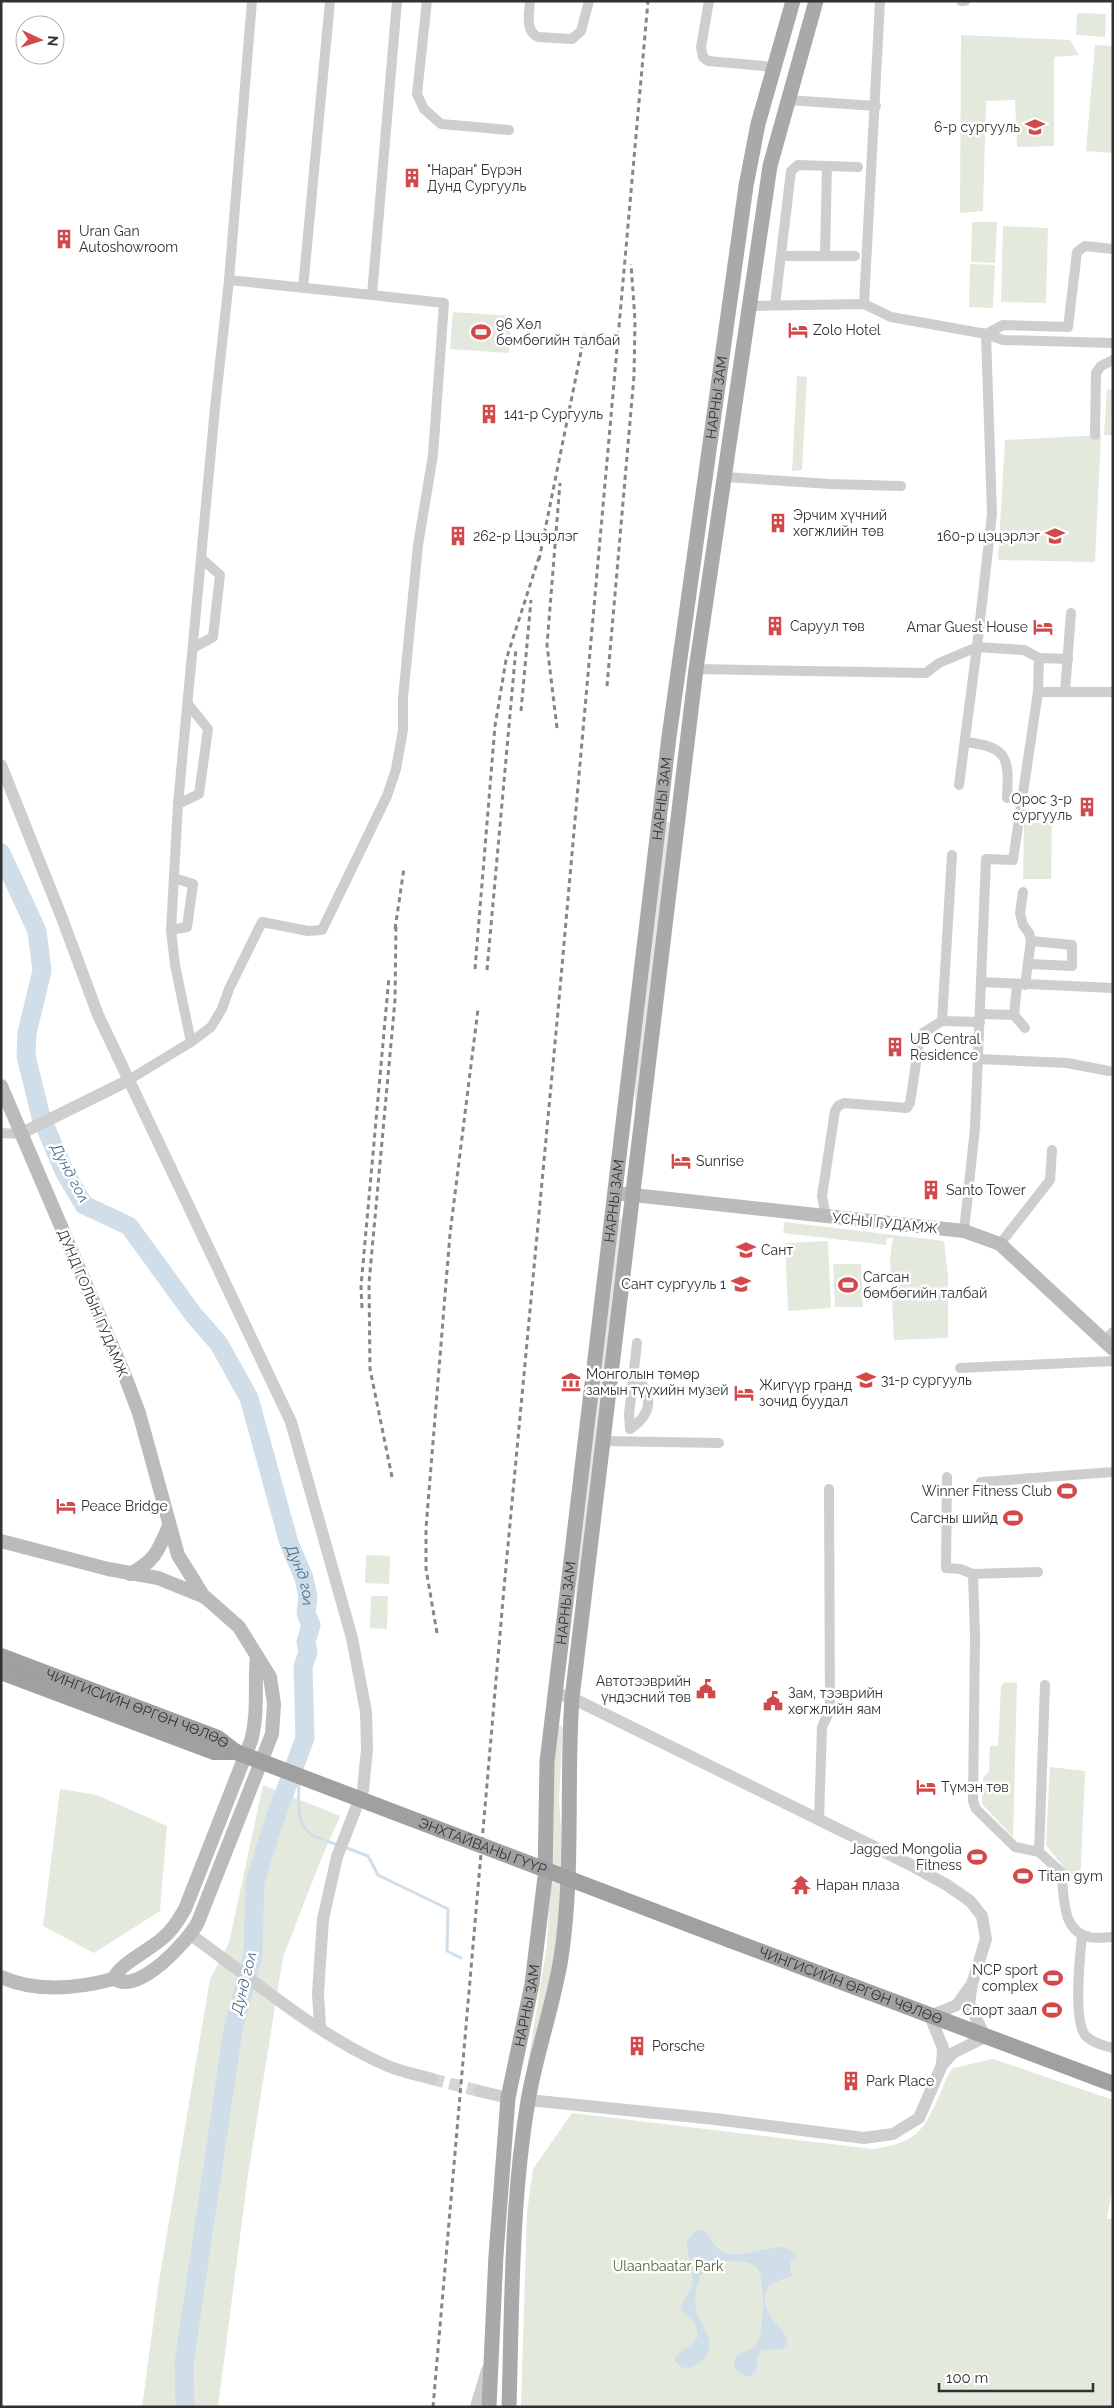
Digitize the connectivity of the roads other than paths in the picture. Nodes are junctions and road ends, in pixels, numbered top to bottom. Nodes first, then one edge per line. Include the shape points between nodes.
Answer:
1 (252, 1) edge
2 (330, 1) edge
3 (397, 1) edge
4 (426, 1) edge
5 (530, 1) edge
6 (589, 1) edge
7 (709, 1) edge
8 (793, 1) edge
9 (816, 1) edge
10 (880, 1) edge
11 (961, 1) edge
12 (965, 2) edge
13 (774, 67) junction
14 (787, 100) junction
15 (876, 106) junction
16 (509, 130) dead end
17 (827, 166) junction
18 (858, 168) dead end
19 (1113, 250) edge
20 (781, 256) junction
21 (825, 256) junction
22 (855, 256) dead end
23 (229, 280) junction
24 (304, 288) junction
25 (372, 295) junction
26 (864, 304) junction
27 (775, 305) junction
28 (748, 306) junction
29 (728, 318) junction
30 (986, 334) junction
31 (1113, 343) edge
32 (742, 354) junction
33 (1113, 360) edge
34 (1095, 435) dead end
35 (725, 478) junction
36 (901, 486) dead end
37 (201, 558) junction
38 (1071, 613) dead end
39 (193, 648) junction
40 (977, 648) junction
41 (1039, 658) junction
42 (1068, 659) junction
43 (696, 669) junction
44 (1038, 692) junction
45 (1065, 692) junction
46 (1113, 692) edge
47 (188, 704) junction
48 (965, 742) junction
49 (1, 765) edge
50 (666, 771) junction
51 (959, 785) dead end
52 (1007, 798) dead end
53 (178, 804) junction
54 (678, 809) junction
55 (952, 855) dead end
56 (174, 878) junction
57 (1023, 892) dead end
58 (171, 930) junction
59 (1031, 940) junction
60 (1029, 964) junction
61 (982, 982) junction
62 (1021, 985) junction
63 (1113, 988) edge
64 (1014, 1015) junction
65 (980, 1018) junction
66 (942, 1021) junction
67 (1025, 1028) dead end
68 (191, 1042) junction
69 (978, 1059) junction
70 (1109, 1071) dead end
71 (127, 1081) junction
72 (1, 1086) edge
73 (1, 1133) edge
74 (20, 1134) junction
75 (1052, 1150) dead end
76 (615, 1193) junction
77 (632, 1196) junction
78 (826, 1217) junction
79 (964, 1231) junction
80 (1000, 1244) junction
81 (1110, 1340) edge
82 (637, 1343) dead end
83 (1113, 1361) edge
84 (960, 1368) dead end
85 (635, 1374) junction
86 (604, 1441) junction
87 (719, 1443) dead end
88 (1113, 1472) edge
89 (947, 1477) dead end
90 (981, 1482) dead end
91 (829, 1489) dead end
92 (169, 1526) junction
93 (1, 1541) edge
94 (1038, 1572) dead end
95 (130, 1574) junction
96 (974, 1574) junction
97 (205, 1597) junction
98 (1, 1656) edge
99 (257, 1656) junction
100 (1, 1672) edge
101 (1045, 1685) dead end
102 (554, 1693) junction
103 (572, 1698) junction
104 (236, 1752) junction
105 (819, 1820) junction
106 (1039, 1852) junction
107 (191, 1935) junction
108 (1082, 1935) junction
109 (1113, 1937) edge
110 (730, 1940) joint
111 (1, 1978) edge
112 (114, 1978) junction
113 (972, 1984) junction
114 (930, 2016) junction
115 (320, 2027) junction
116 (985, 2037) junction
117 (1113, 2048) edge
118 (942, 2065) junction
119 (432, 2079) tunnel mouth
120 (1113, 2084) edge
121 (479, 2091) tunnel mouth
122 (508, 2098) junction
123 (528, 2100) junction
124 (491, 2355) junction
125 (476, 2407) edge
126 (489, 2407) edge
127 (509, 2407) edge

1 - 23 street
2 - 24 street
3 - 25 street
4 - 16 street via 417,94 422,105 441,124
5 - 6 street via 529,28 533,35 572,39 581,32
7 - 13 street via 701,47 703,57 708,61
8 - 13 main road, НАРНЫ ЗАМ
9 - 14 main road, НАРНЫ ЗАМ
10 - 15 street
11 - 12 street
13 - 29 main road, НАРНЫ ЗАМ via 751,159
14 - 15 street
14 - 28 main road, НАРНЫ ЗАМ via 770,166
15 - 26 street
17 - 18 street
17 - 20 street via 798,165 791,171
17 - 21 street
19 - 30 street via 1084,246 1077,252 1068,326 1003,325
20 - 21 street
20 - 27 street
21 - 22 street
23 - 24 street
23 - 37 street
24 - 25 street
25 - 68 street via 444,303 432,455 418,545 403,698 403,730 396,769 387,796 322,930 308,931 262,922 222,1008 210,1027
26 - 27 street
26 - 30 street via 891,317
27 - 28 street
28 - 32 main road, НАРНЫ ЗАМ
29 - 32 main road via 734,307 740,307
29 - 50 main road, НАРНЫ ЗАМ
30 - 31 street via 1003,340
30 - 40 street via 992,514
32 - 35 main road, НАРНЫ ЗАМ
33 - 34 street via 1101,366 1096,373
35 - 36 street
35 - 43 main road, НАРНЫ ЗАМ
37 - 39 street
37 - 39 street via 220,575 213,637
38 - 42 street
39 - 47 street
40 - 41 street via 1024,650
40 - 43 street via 939,663 926,673
40 - 48 street
41 - 42 street
41 - 44 street
42 - 45 street
43 - 54 main road, НАРНЫ ЗАМ
44 - 45 street
44 - 61 street via 1013,860 986,859
45 - 46 street
47 - 53 street
47 - 53 street via 208,729 199,794
48 - 51 street
48 - 52 street via 986,744 1003,756 1008,763
49 - 71 street via 96,1011
50 - 54 main road via 669,792 667,815 673,818
50 - 76 main road, НАРНЫ ЗАМ
53 - 56 street
54 - 77 main road, НАРНЫ ЗАМ
55 - 66 street
56 - 58 street
56 - 58 street via 192,884 188,927
57 - 59 street via 1020,913
58 - 68 street
59 - 60 street
59 - 60 street via 1072,944 1072,966
60 - 62 street
61 - 62 street
61 - 65 street
62 - 63 street
62 - 64 street
64 - 65 street
64 - 67 street
65 - 66 street
65 - 69 street
66 - 78 street via 923,1033 907,1108 844,1103 835,1111 822,1196
68 - 71 street
69 - 70 street via 1067,1063
69 - 79 street via 975,1128
71 - 74 street
71 - 115 street via 291,1422 352,1638 366,1712 367,1749 363,1790 336,1857 321,1935
72 - 74 main road, ДУНД ГОЛЫН ГУДАМЖ
73 - 74 street
74 - 92 main road, ДУНД ГОЛЫН ГУДАМЖ via 125,1376
75 - 80 street via 1050,1180
76 - 77 main road, УСНЫ ГУДАМЖ
76 - 102 main road, НАРНЫ ЗАМ
77 - 78 main road, УСНЫ ГУДАМЖ
77 - 86 main road, НАРНЫ ЗАМ
78 - 79 main road, УСНЫ ГУДАМЖ
79 - 80 main road, УСНЫ ГУДАМЖ
80 - 81 main road, УСНЫ ГУДАМЖ
82 - 85 street
83 - 84 street
85 - 85 street via 647,1391 650,1404 645,1415 630,1429
86 - 87 street
86 - 103 main road, НАРНЫ ЗАМ
88 - 90 street
89 - 96 street via 946,1568
91 - 105 street via 830,1710 822,1727
92 - 95 main road via 156,1556 146,1566
92 - 97 main road, ДУНД ГОЛЫН ГУДАМЖ via 178,1555
93 - 95 main road
94 - 96 street
95 - 97 main road via 158,1578
96 - 106 street via 976,1636 972,1801 1015,1848
97 - 99 main road via 239,1627
98 - 104 highway, ЧИНГИСИЙН ӨРГӨН ЧӨЛӨӨ via 218,1738
99 - 107 main road via 272,1686 272,1734 211,1894
99 - 112 main road via 256,1718 251,1741 186,1909 166,1936
100 - 104 highway, ЧИНГИСИЙН ӨРГӨН ЧӨЛӨӨ via 214,1752
101 - 106 street
102 - 103 street
102 - 122 main road, НАРНЫ ЗАМ via 546,1762 545,1877 538,1944
103 - 105 street
103 - 123 main road, НАРНЫ ЗАМ via 570,1846 561,1958
104 - 110 highway, ЭНХТАЙВАНЫ ГҮҮР, bridge
105 - 113 street via 907,1863 970,1900 982,1916 986,1931
106 - 108 street via 1061,1872 1064,1909
107 - 112 main road via 157,1967 123,1982
107 - 115 street
108 - 109 street
108 - 117 street via 1079,2020 1086,2037
110 - 114 highway, ЧИНГИСИЙН ӨРГӨН ЧӨЛӨӨ
111 - 112 main road via 60,1988
113 - 114 street via 957,2005
113 - 116 street via 969,2003
114 - 116 highway, ЧИНГИСИЙН ӨРГӨН ЧӨЛӨӨ
114 - 118 street via 942,2048
115 - 119 street via 349,2047 390,2067
116 - 118 street via 953,2053
116 - 120 highway, ЧИНГИСИЙН ӨРГӨН ЧӨЛӨӨ
118 - 123 street via 919,2118 893,2134 864,2138
121 - 122 street
122 - 124 main road, НАРНЫ ЗАМ
123 - 127 main road, НАРНЫ ЗАМ via 513,2242
124 - 125 street
124 - 126 main road, НАРНЫ ЗАМ

